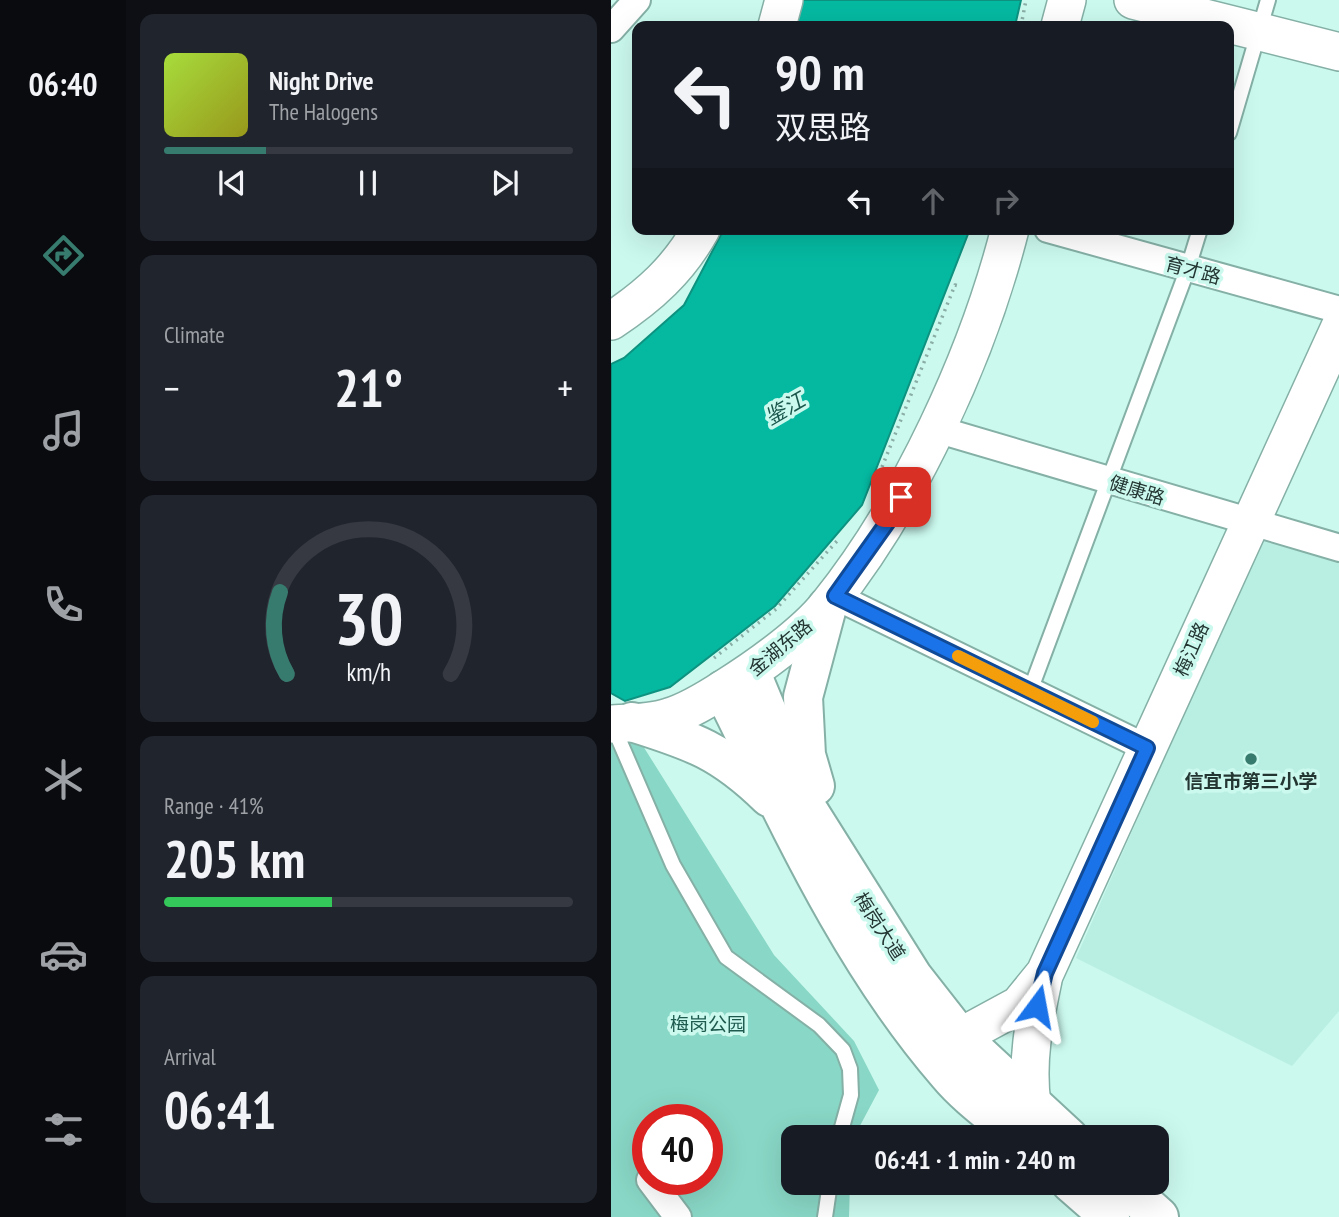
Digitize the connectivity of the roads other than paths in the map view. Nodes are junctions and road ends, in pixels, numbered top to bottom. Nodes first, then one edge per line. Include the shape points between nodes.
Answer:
1 (637, 0) edge
2 (784, 0) edge
3 (1067, 0) edge
4 (1133, 0) edge
5 (1193, 0) edge
6 (1263, 16) edge
7 (778, 21) edge
8 (1061, 21) edge
9 (611, 29) edge
10 (1339, 37) edge
11 (1339, 52) edge
12 (1234, 117) edge
13 (698, 235) edge
14 (1009, 235) edge
15 (1070, 235) edge
16 (1198, 235) edge
17 (1189, 268) junction
18 (1339, 310) edge
19 (611, 321) edge
20 (1339, 327) edge
21 (936, 429) junction
22 (1109, 481) junction
23 (1247, 523) junction
24 (1339, 548) edge
25 (831, 601) junction
26 (726, 676) junction
27 (1030, 691) junction
28 (618, 724) edge
29 (1147, 748) junction
30 (784, 812) junction
31 (833, 852) junction
32 (1045, 973) junction
33 (960, 1037) junction
34 (1026, 1121) edge
35 (843, 1125) edge
36 (662, 1195) edge
37 (828, 1195) edge
38 (1085, 1195) edge
39 (1134, 1195) edge
40 (678, 1217) edge
41 (825, 1217) edge
42 (1110, 1217) edge
43 (1159, 1217) edge

1 - 9 street
2 - 7 main road
3 - 8 main road
4 - 6 main road
5 - 6 main road
6 - 10 main road
6 - 11 main road
6 - 12 lane
13 - 19 main road via 688,253 648,296
14 - 21 main road, 金湖东路 via 997,282
15 - 17 street, 育才路
16 - 17 lane
17 - 18 street, 育才路
17 - 22 lane
20 - 23 main road, 梅江路
21 - 22 street, 健康路
21 - 25 main road, 金湖东路 via 889,520
22 - 23 street, 健康路
22 - 27 lane
23 - 24 street, 健康路
23 - 29 main road, 梅江路
25 - 26 main road, 金湖东路
25 - 27 street
25 - 31 main road via 803,697 806,755
26 - 28 main road, 金湖东路 via 713,697 668,718
26 - 30 main road, 梅岗大道
26 - 31 main road, 梅岗大道
27 - 29 street
28 - 30 main road via 697,743 745,774
28 - 35 lane via 673,865 726,957 819,1025 843,1050 850,1069 851,1095
29 - 32 main road, 梅江路
30 - 34 main road, 梅岗大道 via 886,996 950,1076
31 - 33 main road, 梅岗大道 via 913,977
32 - 33 main road via 1019,1005
32 - 34 main road via 1031,1030
33 - 34 main road, 梅岗大道
36 - 40 street
37 - 41 lane
38 - 42 main road
39 - 43 main road

